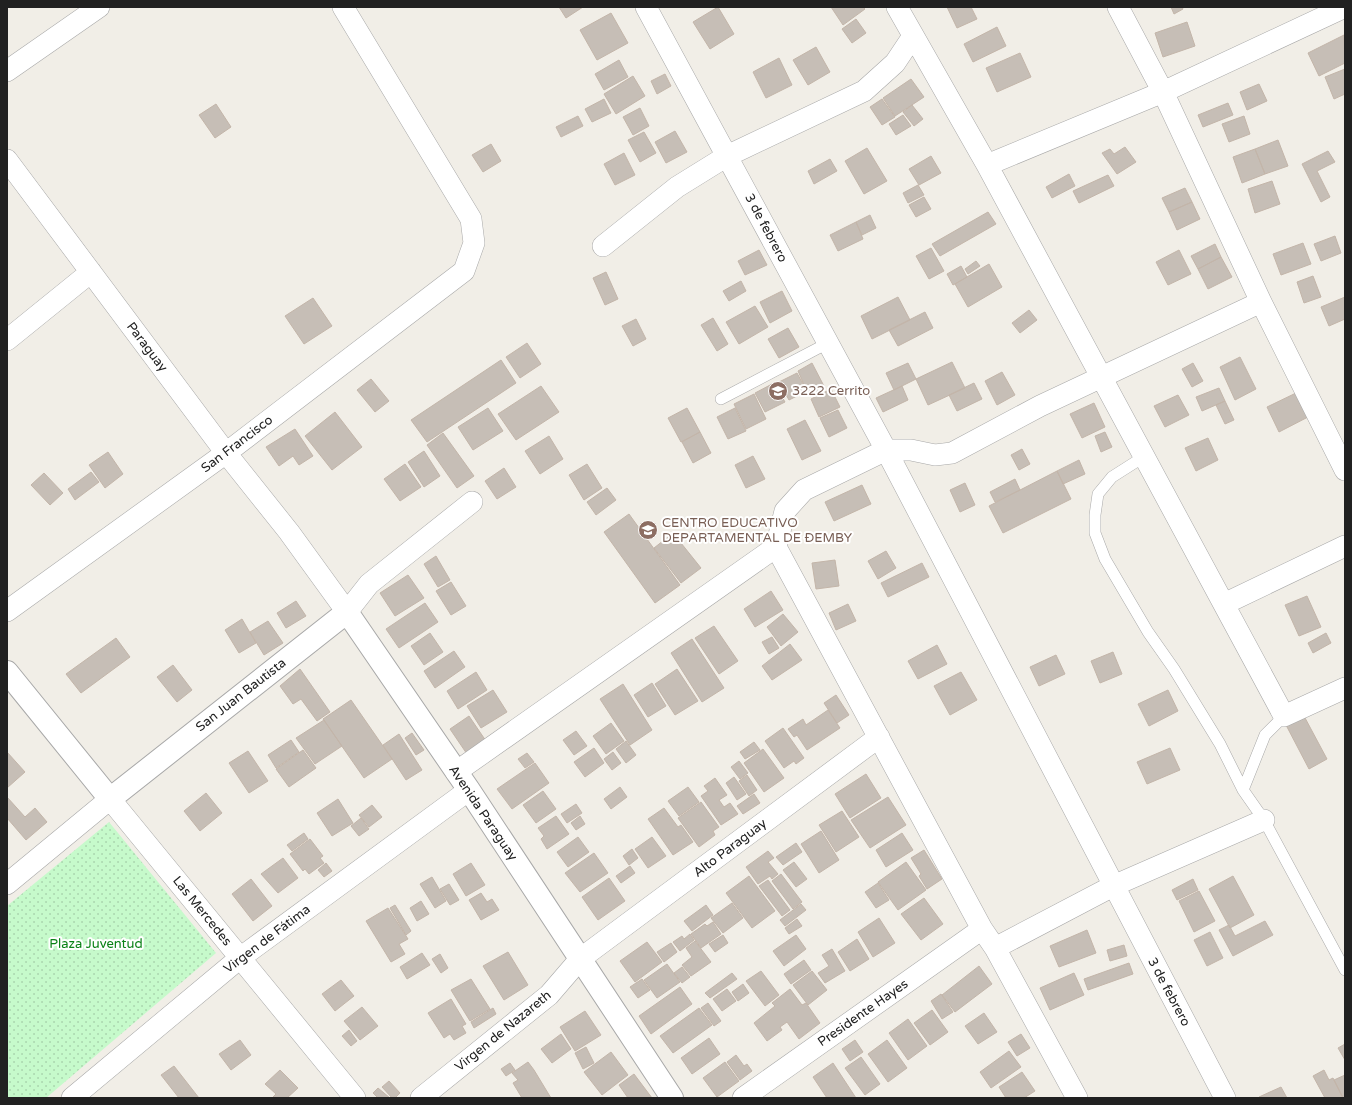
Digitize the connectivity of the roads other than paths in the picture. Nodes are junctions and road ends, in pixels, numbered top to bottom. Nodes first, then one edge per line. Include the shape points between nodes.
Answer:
1 (99, 7) edge
2 (343, 7) edge
3 (646, 7) edge
4 (897, 7) edge
5 (1118, 7) edge
6 (1345, 7) edge
7 (913, 36) junction
8 (7, 71) edge
9 (1163, 92) junction
10 (727, 156) junction
11 (7, 160) edge
12 (987, 165) junction
13 (603, 246) dead end
14 (91, 272) junction
15 (1261, 302) junction
16 (7, 340) edge
17 (828, 342) junction
18 (1102, 377) junction
19 (721, 399) dead end
20 (886, 450) junction
21 (226, 453) junction
22 (1145, 456) junction
23 (1345, 470) edge
24 (472, 502) dead end
25 (289, 532) joint
26 (1345, 546) edge
27 (776, 547) junction
28 (1224, 604) junction
29 (7, 611) edge
30 (347, 612) junction
31 (7, 672) edge
32 (1345, 688) edge
33 (1284, 716) junction
34 (879, 737) junction
35 (456, 772) junction
36 (469, 790) junction
37 (1243, 790) junction
38 (110, 799) junction
39 (1264, 820) junction
40 (7, 884) edge
41 (1113, 886) junction
42 (982, 929) junction
43 (995, 948) junction
44 (240, 958) junction
45 (580, 959) junction
46 (1345, 970) edge
47 (72, 1098) edge
48 (355, 1098) edge
49 (421, 1098) edge
50 (672, 1098) edge
51 (743, 1098) edge
52 (1077, 1098) edge
53 (1225, 1098) edge

1 - 8 street
2 - 21 street, San Francisco via 471,219 474,243 464,271
3 - 10 street, 3 de febrero
4 - 7 street
5 - 9 street
6 - 9 street
7 - 10 street via 895,62 864,91
7 - 12 street
9 - 12 street
9 - 15 street
10 - 13 street via 676,187
10 - 17 street, 3 de febrero
11 - 14 street, Paraguay
12 - 18 street
14 - 16 street
14 - 21 street, Paraguay
15 - 18 street
15 - 23 street
17 - 19 lane
17 - 20 street, 3 de febrero
18 - 20 street via 1040,406 952,453 935,455 911,450
18 - 22 street
20 - 27 street via 804,490 784,511
20 - 41 street, 3 de febrero
21 - 25 street, Paraguay
21 - 29 street, San Francisco
22 - 28 street
22 - 37 lane via 1112,477 1098,494 1095,533 1105,559 1148,632 1220,744
24 - 30 street, San Juan Bautista via 369,584
25 - 30 street, Avenida Paraguay
26 - 28 street
27 - 34 street
27 - 35 street
28 - 33 street
30 - 35 street, Avenida Paraguay
30 - 38 street, San Juan Bautista
31 - 38 street
32 - 33 street
33 - 37 lane via 1265,735
34 - 42 street
34 - 45 street, Alto Paraguay
35 - 36 street, Avenida Paraguay
36 - 44 street, Virgen de Fátima
36 - 45 street, Avenida Paraguay
37 - 39 lane
38 - 40 street, San Juan Bautista
38 - 44 street, Las Mercedes
39 - 41 street
39 - 46 lane
41 - 43 street
41 - 53 street, 3 de febrero
42 - 43 street
42 - 51 street, Presidente Hayes
43 - 52 street
44 - 47 street, Virgen de Fátima
44 - 48 street, Las Mercedes
45 - 49 street, Virgen de Nazareth via 549,995
45 - 50 street, Avenida Paraguay

